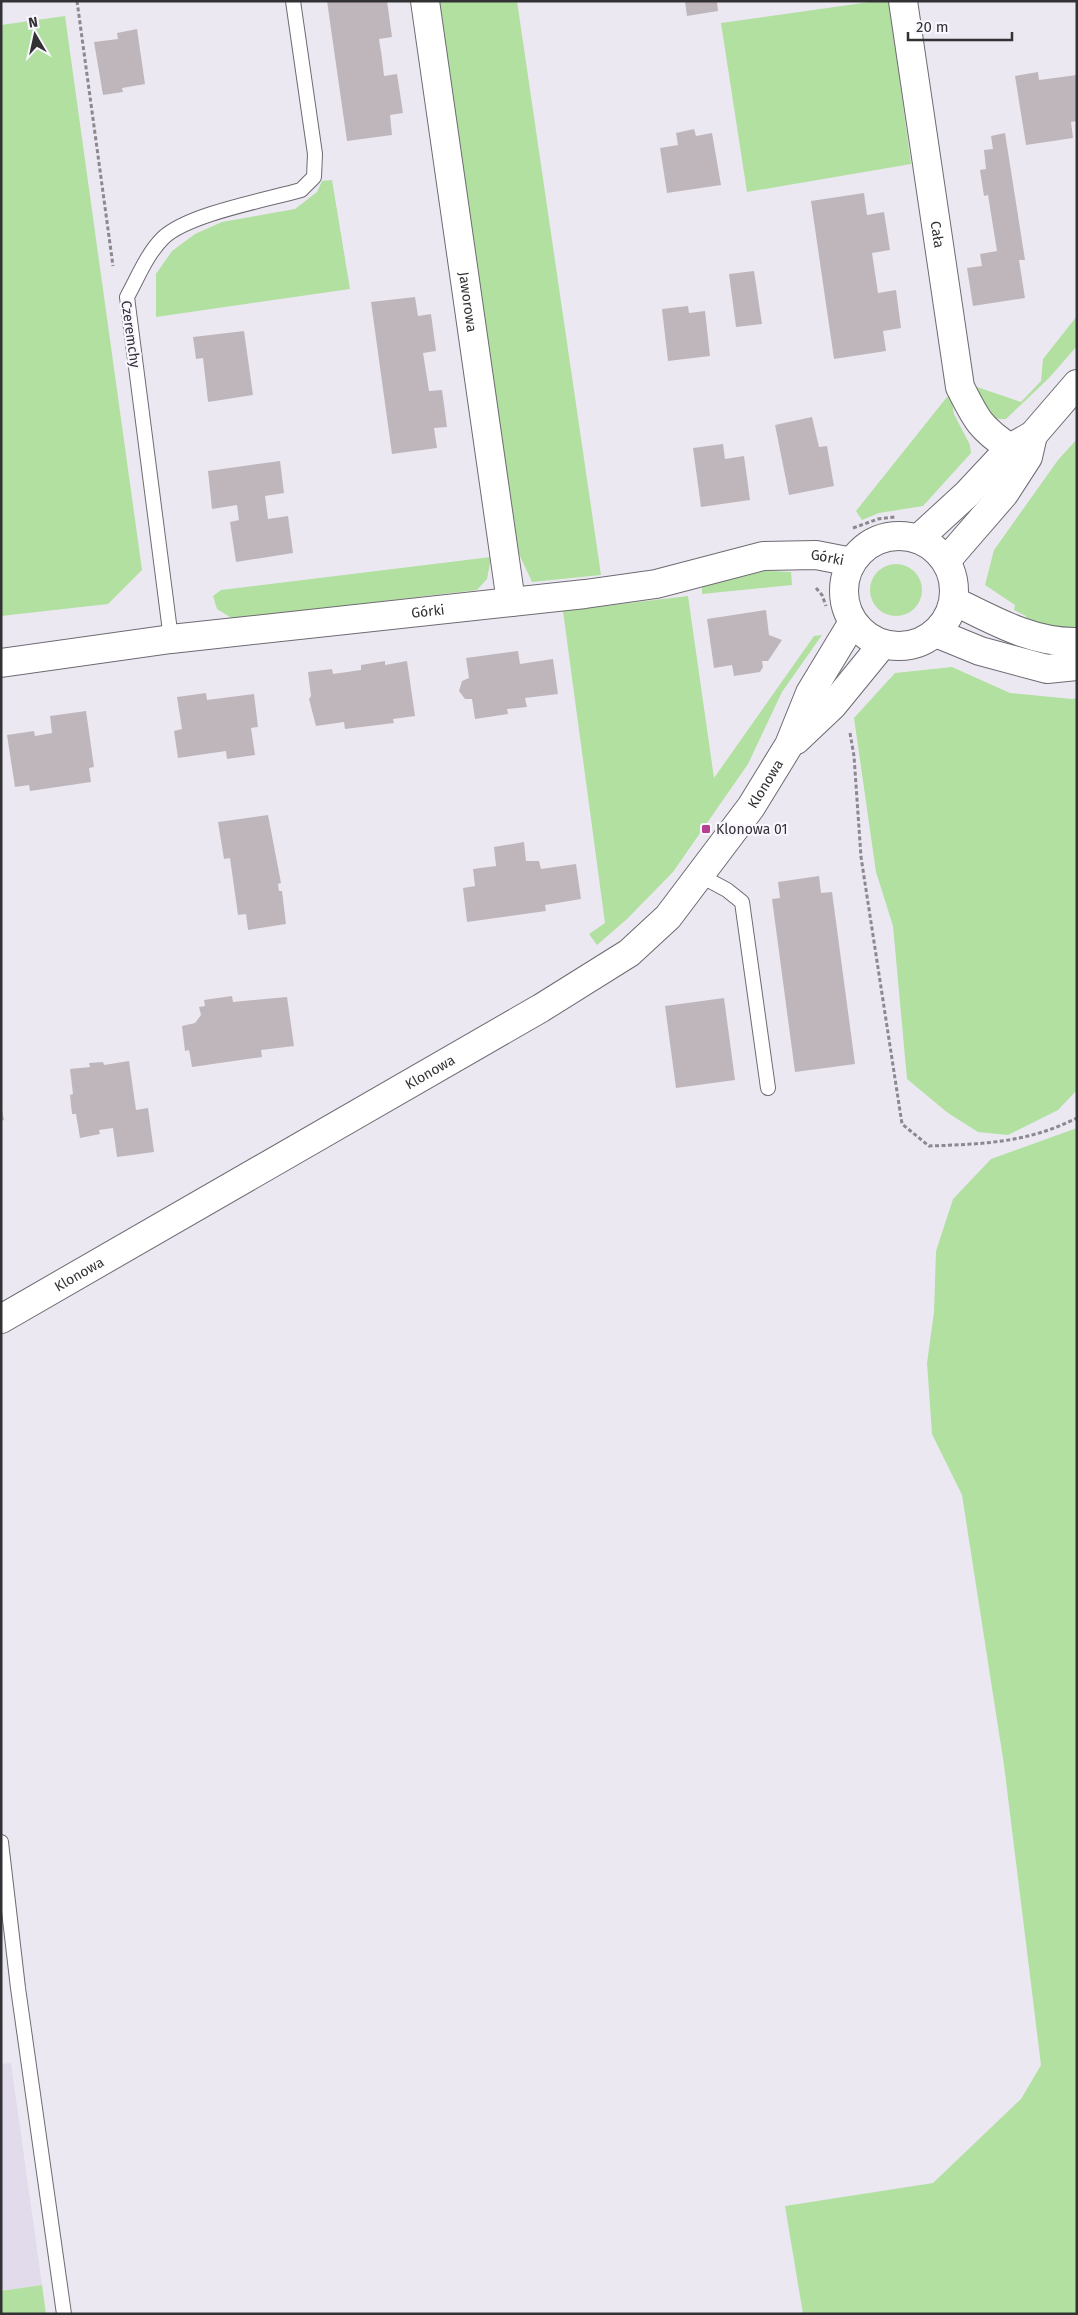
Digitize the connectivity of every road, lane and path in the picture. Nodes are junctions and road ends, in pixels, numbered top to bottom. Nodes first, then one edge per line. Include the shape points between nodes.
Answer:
1 (77, 1) edge
2 (293, 1) edge
3 (426, 1) edge
4 (903, 1) edge
5 (127, 297) junction
6 (1077, 384) edge
7 (1022, 442) junction
8 (918, 539) junction
9 (946, 561) junction
10 (852, 562) junction
11 (954, 601) junction
12 (511, 602) junction
13 (853, 622) junction
14 (936, 633) junction
15 (171, 640) junction
16 (1077, 642) edge
17 (882, 645) junction
18 (1, 663) edge
19 (1077, 666) edge
20 (833, 705) junction
21 (790, 745) junction
22 (700, 875) junction
23 (768, 1088) dead end
24 (1077, 1118) edge
25 (1, 1319) edge
26 (1, 1842) edge
27 (64, 2314) edge

1 - 5 path, Czeremchy via 114,269
2 - 5 lane via 315,154 314,177 301,190 193,221 164,237 148,258
3 - 12 street, Jaworowa
4 - 7 street, Cała via 960,387 977,421 995,438
5 - 15 lane, Czeremchy
6 - 7 street
7 - 8 street
7 - 9 street via 1028,457 1004,494
8 - 9 street via 931,546
8 - 10 street via 897,536 879,539 864,548
9 - 11 street via 952,572
10 - 12 street, Górki via 816,555 763,556 656,584
10 - 13 street via 845,578 843,596
11 - 14 street via 947,620
11 - 16 street via 1028,635
12 - 15 street, Górki
13 - 17 street via 871,640
13 - 21 street, Klonowa via 810,693
14 - 17 street via 923,642 905,646
14 - 19 street via 980,651 1047,669
15 - 18 street, Górki
17 - 20 street, Klonowa
20 - 21 street, Klonowa
20 - 24 path via 849,731 854,756 861,857 902,1124 929,1146 1021,1140
21 - 22 street, Klonowa via 751,807
22 - 23 lane via 742,902
22 - 25 street, Klonowa via 668,917 629,953 541,1008
26 - 27 lane

